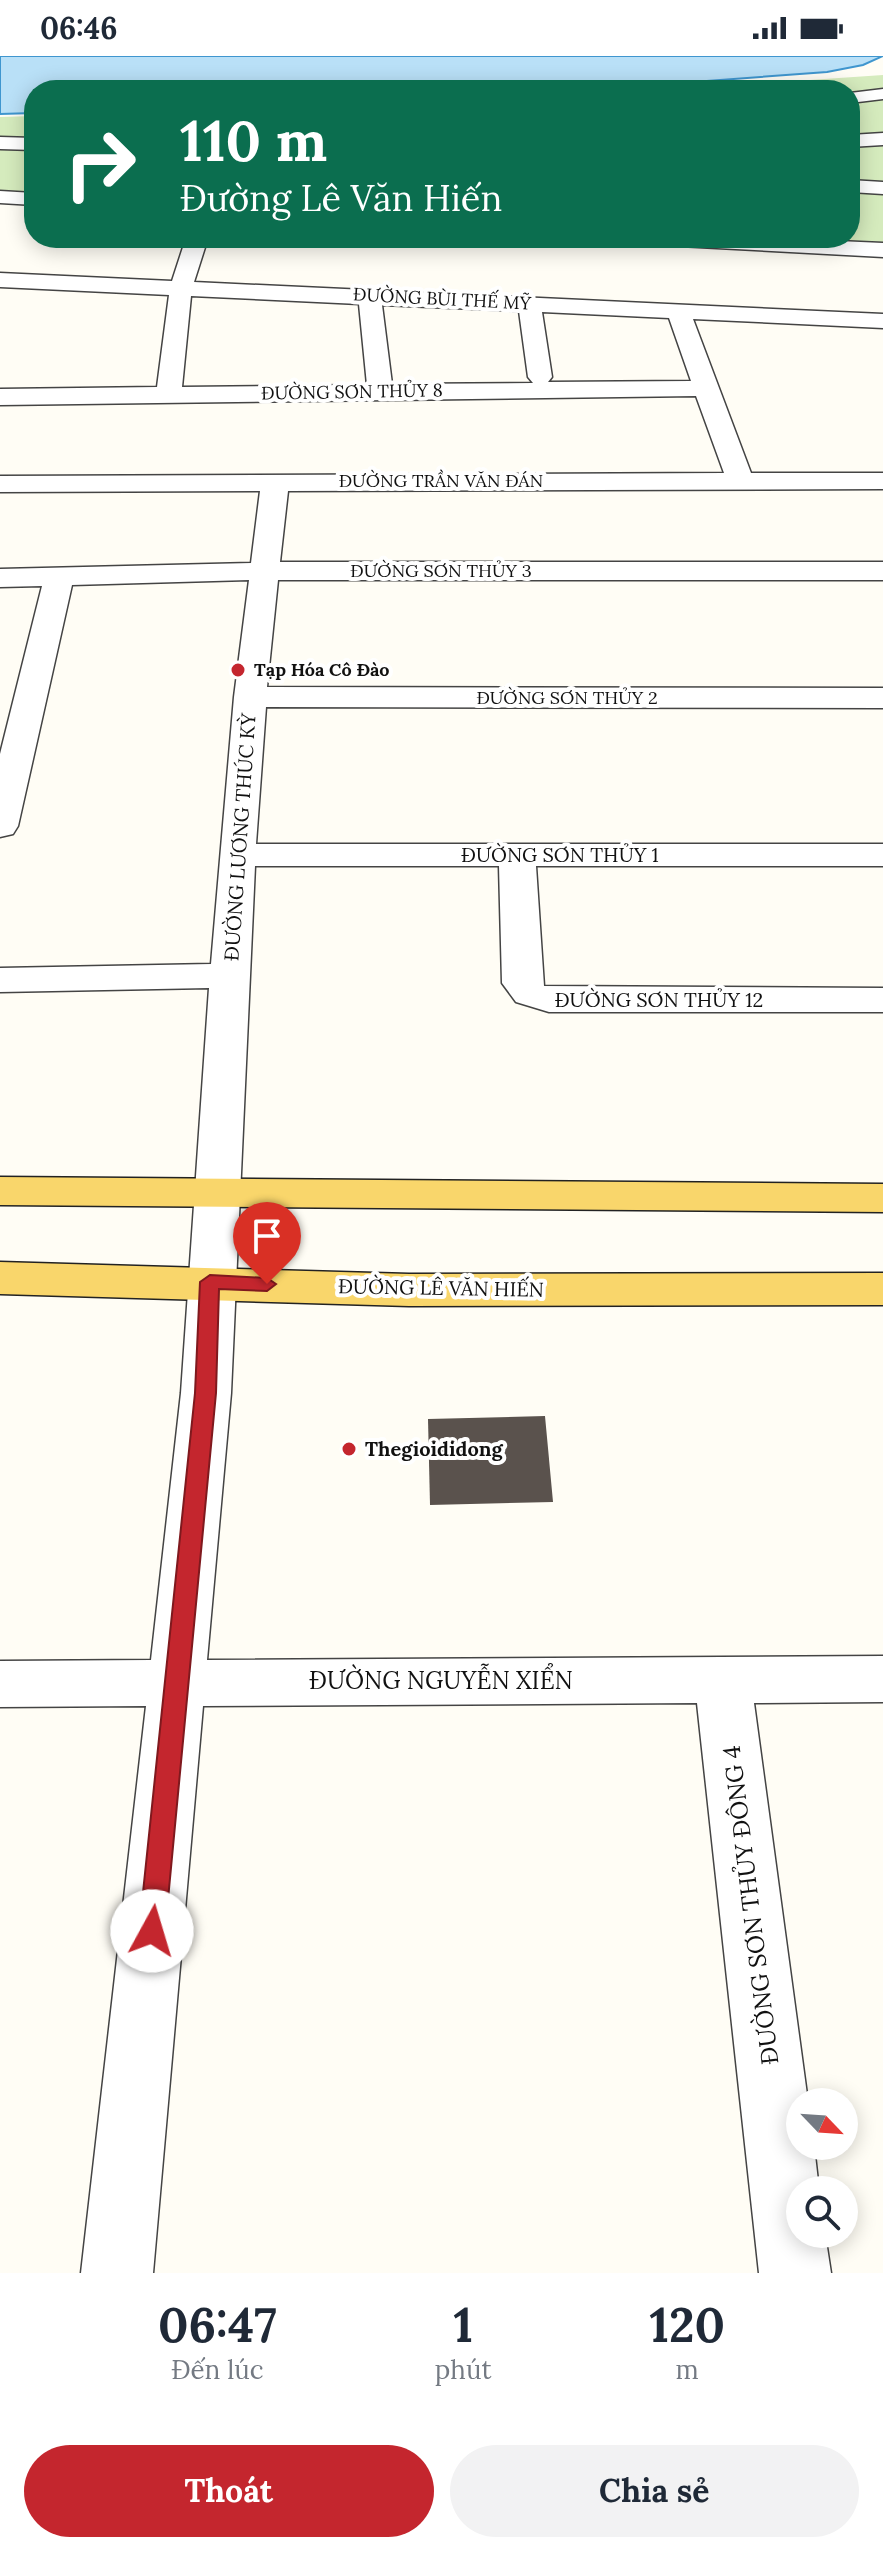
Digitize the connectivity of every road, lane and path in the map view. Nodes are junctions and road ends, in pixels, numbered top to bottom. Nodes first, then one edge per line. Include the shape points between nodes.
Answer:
1 (883, 94) edge
2 (860, 97) edge
3 (883, 139) edge
4 (860, 140) edge
5 (0, 143) edge
6 (24, 144) edge
7 (860, 187) edge
8 (883, 188) edge
9 (0, 197) edge
10 (24, 198) edge
11 (194, 248) edge
12 (843, 248) edge
13 (883, 250) edge
14 (0, 280) edge
15 (181, 287) junction
16 (370, 296) junction
17 (529, 303) junction
18 (678, 310) junction
19 (883, 321) edge
20 (540, 377) dead end
21 (704, 388) junction
22 (380, 392) junction
23 (169, 394) junction
24 (0, 397) edge
25 (275, 481) junction
26 (740, 481) junction
27 (883, 481) edge
28 (0, 484) edge
29 (265, 571) junction
30 (883, 571) edge
31 (59, 577) junction
32 (0, 578) edge
33 (250, 697) junction
34 (883, 698) edge
35 (0, 826) edge
36 (237, 855) junction
37 (517, 855) junction
38 (883, 855) edge
39 (229, 976) junction
40 (0, 980) edge
41 (883, 1000) edge
42 (0, 1191) edge
43 (218, 1194) junction
44 (883, 1198) edge
45 (0, 1278) edge
46 (210, 1282) junction
47 (883, 1289) edge
48 (723, 1679) junction
49 (883, 1679) edge
50 (177, 1682) junction
51 (0, 1684) edge
52 (117, 2273) edge
53 (795, 2273) edge

1 - 2 street
3 - 4 street
5 - 6 street
7 - 8 street
9 - 10 street
11 - 15 street
12 - 13 street
14 - 15 street, ĐƯỜNG BÙI THẾ MỸ
15 - 16 street, ĐƯỜNG BÙI THẾ MỸ
15 - 23 street
16 - 17 street, ĐƯỜNG BÙI THẾ MỸ
16 - 22 street
17 - 18 street, ĐƯỜNG BÙI THẾ MỸ
17 - 20 street
18 - 19 street, ĐƯỜNG BÙI THẾ MỸ
18 - 21 street
21 - 22 street, ĐƯỜNG SƠN THỦY 8
21 - 26 street
22 - 23 street, ĐƯỜNG SƠN THỦY 8
23 - 24 street, ĐƯỜNG SƠN THỦY 8
25 - 26 street, ĐƯỜNG TRẦN VĂN ĐÁN
25 - 28 street, ĐƯỜNG TRẦN VĂN ĐÁN
25 - 29 street, ĐƯỜNG LƯƠNG THÚC KỲ
26 - 27 street, ĐƯỜNG TRẦN VĂN ĐÁN
29 - 30 street, ĐƯỜNG SƠN THỦY 3
29 - 31 street, ĐƯỜNG SƠN THỦY 3
29 - 33 street, ĐƯỜNG LƯƠNG THÚC KỲ
31 - 32 street, ĐƯỜNG SƠN THỦY 3
31 - 35 street
33 - 34 street, ĐƯỜNG SƠN THỦY 2
33 - 36 street, ĐƯỜNG LƯƠNG THÚC KỲ
36 - 37 street, ĐƯỜNG SƠN THỦY 1
36 - 39 street, ĐƯỜNG LƯƠNG THÚC KỲ
37 - 38 street, ĐƯỜNG SƠN THỦY 1
37 - 41 street, ĐƯỜNG SƠN THỦY 12 via 522,983 530,994 549,1000
39 - 40 street
39 - 43 street, ĐƯỜNG LƯƠNG THÚC KỲ
42 - 43 main road
43 - 44 main road
43 - 46 street, ĐƯỜNG LƯƠNG THÚC KỲ
45 - 46 main road, ĐƯỜNG LÊ VĂN HIẾN
46 - 47 main road, ĐƯỜNG LÊ VĂN HIẾN via 409,1290
46 - 50 street, ĐƯỜNG LƯƠNG THÚC KỲ via 206,1393
48 - 49 street, ĐƯỜNG NGUYỄN XIỂN
48 - 50 street, ĐƯỜNG NGUYỄN XIỂN
48 - 53 street, ĐƯỜNG SƠN THỦY ĐÔNG 4
50 - 51 street, ĐƯỜNG NGUYỄN XIỂN
50 - 52 street, ĐƯỜNG LƯƠNG THÚC KỲ

